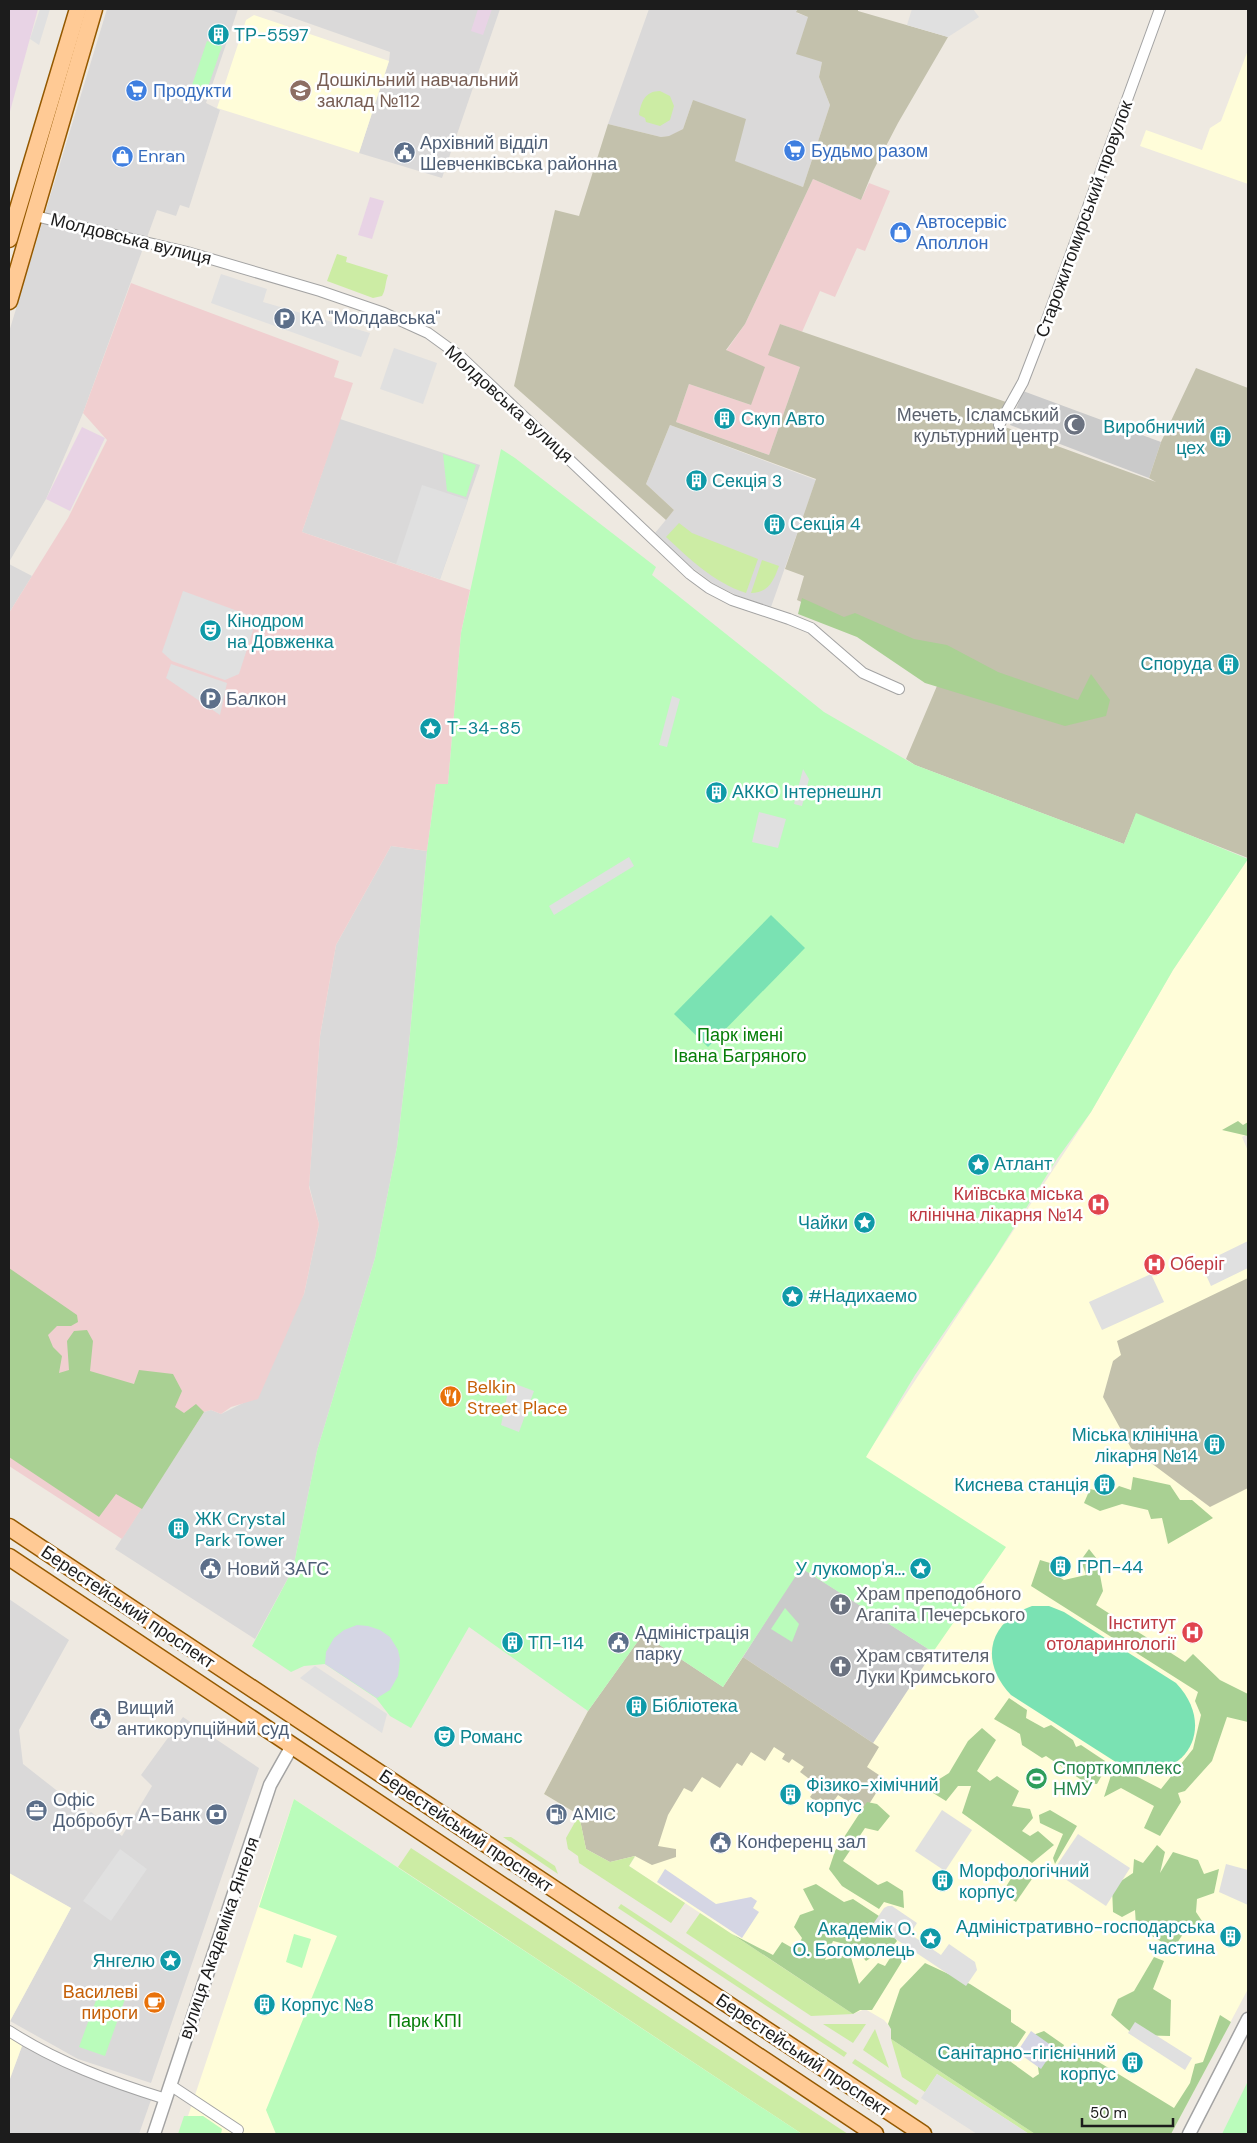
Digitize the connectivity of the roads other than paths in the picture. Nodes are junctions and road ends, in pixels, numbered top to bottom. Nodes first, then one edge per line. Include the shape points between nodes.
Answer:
1 (78, 9) edge
2 (94, 9) edge
3 (1160, 9) edge
4 (34, 216) junction
5 (9, 239) edge
6 (9, 301) edge
7 (999, 425) dead end
8 (899, 689) dead end
9 (9, 1527) edge
10 (9, 1557) edge
11 (292, 1746) junction
12 (1248, 2019) edge
13 (9, 2031) edge
14 (170, 2085) junction
15 (166, 2099) junction
16 (238, 2130) dead end
17 (154, 2134) edge
18 (875, 2134) edge
19 (923, 2134) edge
20 (1189, 2134) edge

1 - 5 main road
2 - 4 main road
3 - 7 street, Старожитомирський провулок via 1042,333 1023,382
4 - 6 main road
4 - 8 street, Молдовська вулиця via 253,270 384,313 428,333 461,357 690,574 732,600 811,628 863,673
9 - 19 main road, Берестейський проспект
10 - 11 main road, Берестейський проспект
11 - 14 street, вулиця Академіка Янгеля via 270,1785
11 - 18 main road, Берестейський проспект
12 - 20 street
13 - 15 street via 30,2045 93,2074
14 - 15 street, вулиця Академіка Янгеля
14 - 16 street
15 - 17 street, вулиця Академіка Янгеля

